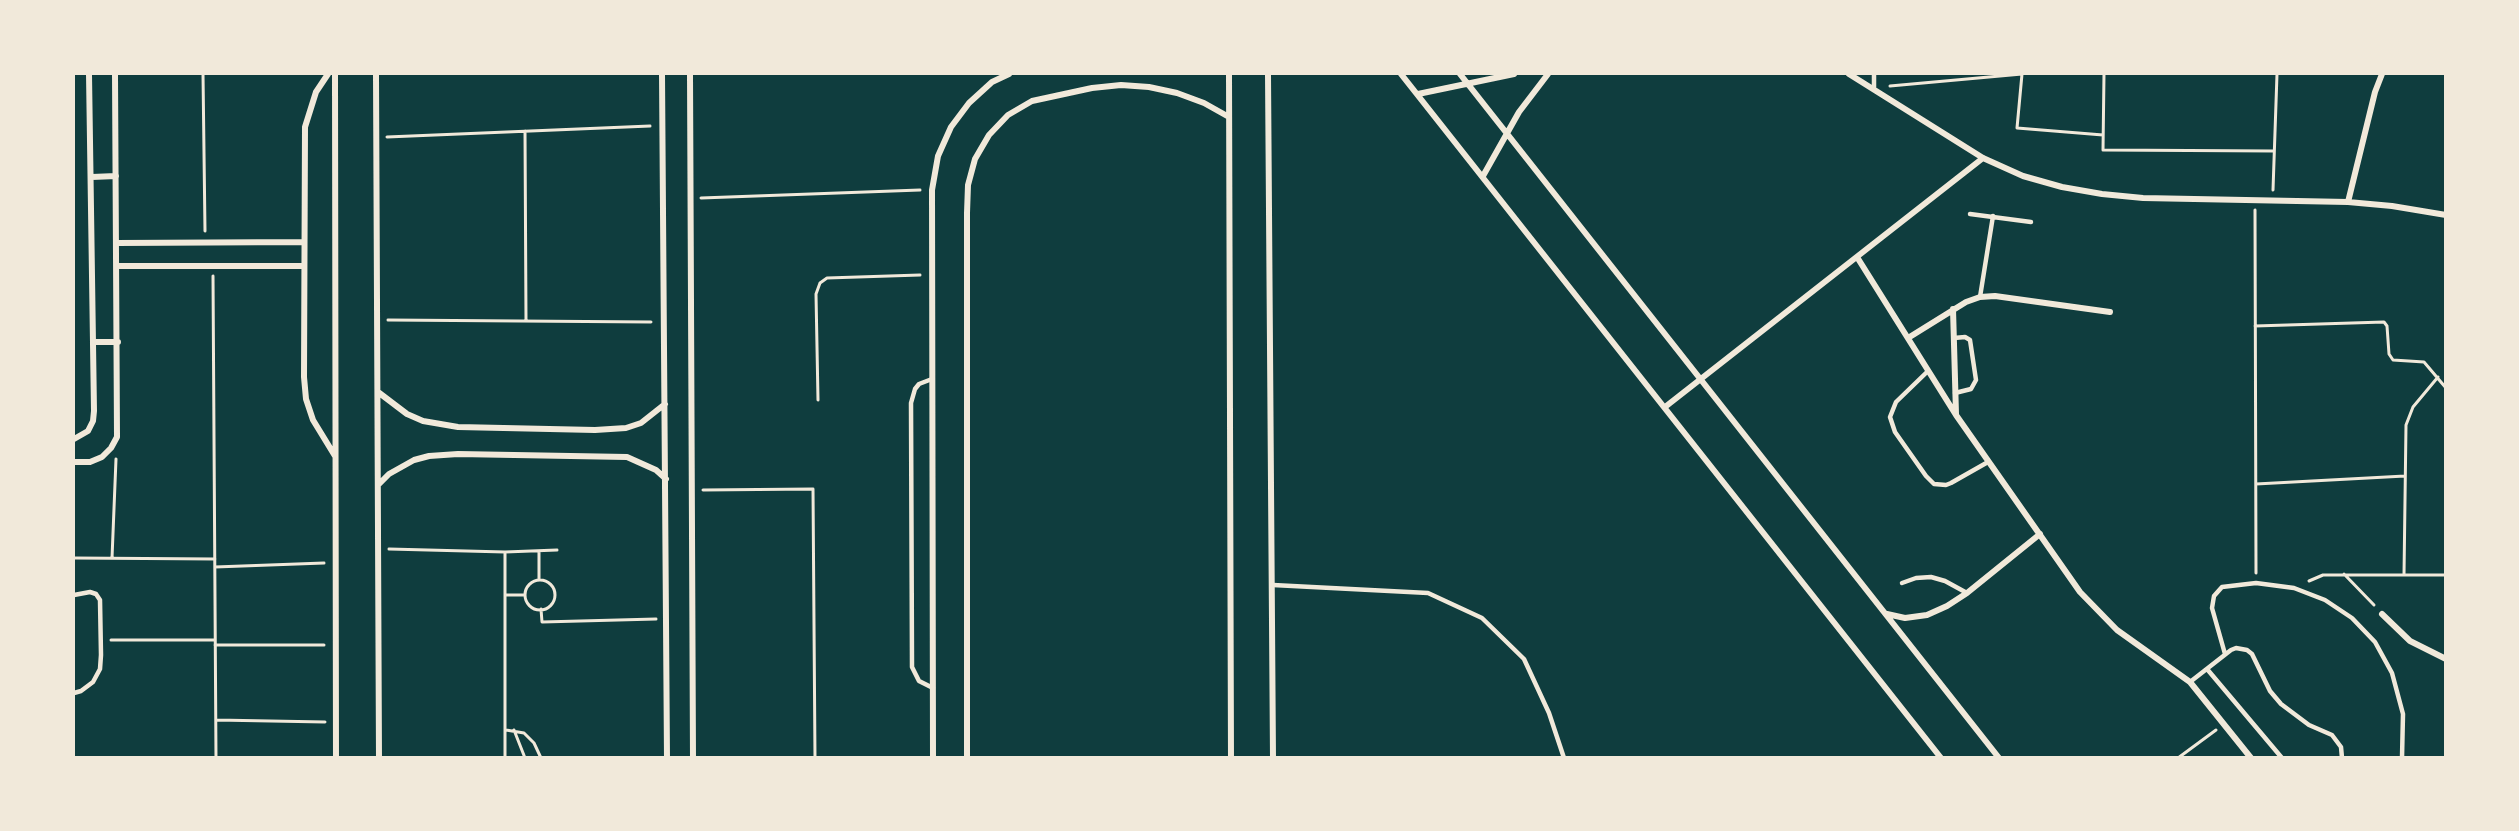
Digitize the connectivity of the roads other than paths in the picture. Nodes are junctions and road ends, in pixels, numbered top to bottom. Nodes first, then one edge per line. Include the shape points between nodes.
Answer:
1 (89, 74) edge
2 (115, 74) edge
3 (328, 74) edge
4 (335, 74) edge
5 (375, 74) edge
6 (662, 74) edge
7 (690, 74) edge
8 (1009, 74) edge
9 (1229, 74) edge
10 (1268, 74) edge
11 (1401, 74) edge
12 (1460, 74) edge
13 (1514, 74) edge
14 (1548, 74) edge
15 (1849, 74) edge
16 (1874, 74) edge
17 (2382, 74) edge
18 (1468, 84) junction
19 (1874, 87) junction
20 (1418, 94) junction
21 (1229, 117) junction
22 (1507, 133) junction
23 (1983, 158) junction
24 (116, 176) junction
25 (1482, 176) junction
26 (92, 177) junction
27 (2348, 202) junction
28 (1970, 214) dead end
29 (2445, 215) edge
30 (1993, 216) junction
31 (2031, 222) dead end
32 (304, 242) junction
33 (117, 243) junction
34 (1857, 257) junction
35 (117, 266) junction
36 (304, 266) junction
37 (1980, 297) junction
38 (1953, 309) junction
39 (2110, 312) dead end
40 (1908, 338) junction
41 (1954, 338) junction
42 (94, 342) junction
43 (118, 342) junction
44 (1928, 371) junction
45 (932, 379) junction
46 (1701, 379) junction
47 (378, 392) junction
48 (1955, 393) junction
49 (665, 404) junction
50 (1665, 408) junction
51 (1956, 415) junction
52 (74, 439) edge
53 (336, 456) junction
54 (74, 462) edge
55 (1988, 462) junction
56 (666, 479) junction
57 (378, 485) junction
58 (2040, 534) junction
59 (1902, 583) dead end
60 (1273, 585) junction
61 (1967, 593) junction
62 (74, 595) edge
63 (1886, 614) junction
64 (2382, 614) road end
65 (2225, 654) junction
66 (2445, 659) edge
67 (2207, 669) junction
68 (2190, 682) junction
69 (933, 688) junction
70 (74, 693) edge
71 (336, 758) edge
72 (379, 758) edge
73 (667, 758) edge
74 (693, 758) edge
75 (933, 758) edge
76 (967, 758) edge
77 (1231, 758) edge
78 (1273, 758) edge
79 (1564, 758) edge
80 (1941, 758) edge
81 (1999, 758) edge
82 (2251, 758) edge
83 (2282, 758) edge
84 (2342, 758) edge
85 (2402, 758) edge

1 - 26 street
2 - 24 street
3 - 32 street via 316,92 305,127
4 - 53 street
5 - 47 street
6 - 49 street
7 - 74 street
8 - 45 street via 992,82 969,103 951,127 938,156 932,190
9 - 21 street
10 - 60 street
11 - 20 street
12 - 18 street
13 - 18 street
14 - 22 street
15 - 19 street
16 - 19 lane
17 - 27 street
18 - 20 street
18 - 22 street
19 - 23 street
20 - 25 street
21 - 76 street via 1204,103 1149,87 1092,88 1032,101 1008,115 989,135 975,159 968,185 967,213
21 - 77 street
22 - 25 street
22 - 46 street
23 - 27 street via 2023,176 2102,194
23 - 34 street
24 - 26 street
24 - 33 street
25 - 50 street
26 - 42 street
27 - 29 street
28 - 30 lane
30 - 31 lane
30 - 37 lane
32 - 33 street
32 - 36 street
33 - 35 street
34 - 40 street
34 - 46 street
35 - 36 street
35 - 43 street
36 - 53 street via 306,399 313,420
37 - 38 street
37 - 39 street
38 - 40 street
38 - 41 street
40 - 44 street
41 - 48 street
41 - 48 lane via 1965,337 1971,343 1976,380 1971,389
42 - 43 street
42 - 52 street via 93,421 88,431
43 - 54 street via 117,437 102,457
44 - 51 street
44 - 55 lane via 1896,402 1890,417 1895,432 1934,484 1951,483
45 - 69 street
45 - 69 lane via 920,384 912,396 911,449 912,667 919,681
46 - 50 street
46 - 63 street
47 - 49 street via 423,421 458,427 626,428 641,423
47 - 57 street
48 - 51 street
49 - 56 street
50 - 80 street
51 - 55 street
53 - 71 street
55 - 58 street
56 - 57 street via 642,462 627,457 458,454 414,460
56 - 73 street
57 - 72 street
58 - 61 street
58 - 68 street via 2098,613
59 - 61 lane via 1931,577
60 - 78 street
60 - 79 lane via 1428,593 1482,618 1524,659
61 - 63 street via 1927,615 1905,618
62 - 70 lane via 90,592 98,597 100,640 100,669 93,682
63 - 81 street
64 - 66 street via 2410,641
65 - 67 lane
65 - 84 lane via 2236,648 2252,654 2281,704 2309,725 2332,735 2341,747
65 - 85 lane via 2212,608 2214,596 2222,587 2256,584 2294,588 2325,600 2352,618 2375,642 2392,673 2403,714
67 - 68 lane
67 - 83 lane
68 - 82 street
69 - 75 street

